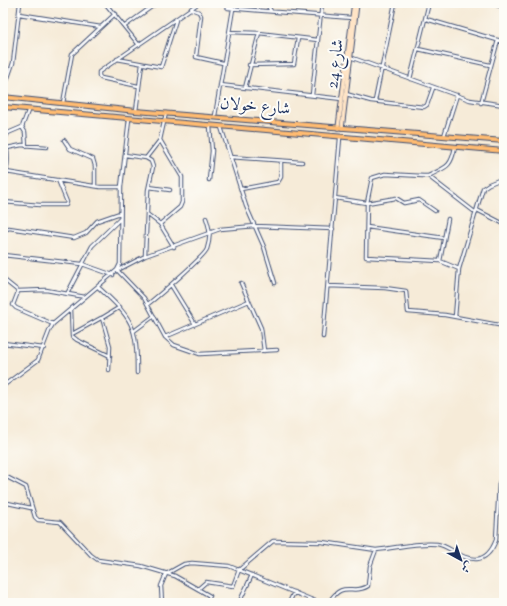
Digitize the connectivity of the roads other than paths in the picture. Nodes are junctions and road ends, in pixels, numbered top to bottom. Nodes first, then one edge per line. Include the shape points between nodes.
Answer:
1 (20, 3) edge
2 (105, 3) edge
3 (157, 3) edge
4 (199, 3) edge
5 (223, 3) edge
6 (266, 3) edge
7 (322, 3) edge
8 (355, 3) edge
9 (395, 3) edge
10 (429, 3) edge
11 (490, 3) edge
12 (504, 7) edge
13 (191, 9) junction
14 (233, 9) junction
15 (271, 12) junction
16 (19, 14) junction
17 (115, 14) junction
18 (321, 16) junction
19 (352, 18) junction
20 (176, 19) junction
21 (426, 19) junction
22 (125, 26) junction
23 (101, 27) junction
24 (229, 32) junction
25 (259, 33) junction
26 (298, 38) junction
27 (318, 40) junction
28 (498, 40) junction
29 (504, 42) edge
30 (139, 45) junction
31 (418, 49) junction
32 (349, 56) junction
33 (117, 59) junction
34 (223, 63) junction
35 (142, 64) junction
36 (249, 65) junction
37 (490, 65) junction
38 (381, 68) junction
39 (410, 79) junction
40 (220, 85) junction
41 (138, 86) junction
42 (245, 88) junction
43 (433, 88) junction
44 (3, 92) edge
45 (346, 94) junction
46 (312, 95) junction
47 (457, 95) junction
48 (3, 96) edge
49 (342, 98) junction
50 (375, 101) junction
51 (63, 103) junction
52 (481, 103) junction
53 (504, 104) edge
54 (3, 107) edge
55 (28, 111) junction
56 (136, 111) junction
57 (166, 113) junction
58 (215, 116) junction
59 (129, 119) junction
60 (164, 123) junction
61 (210, 126) junction
62 (22, 127) junction
63 (221, 127) junction
64 (340, 128) junction
65 (444, 136) junction
66 (340, 138) junction
67 (3, 140) edge
68 (64, 140) dead end
69 (160, 140) junction
70 (504, 141) edge
71 (26, 146) junction
72 (47, 147) dead end
73 (455, 147) junction
74 (7, 148) junction
75 (504, 151) edge
76 (125, 156) junction
77 (230, 157) junction
78 (146, 158) junction
79 (281, 161) junction
80 (302, 162) dead end
81 (6, 172) junction
82 (428, 176) junction
83 (504, 178) edge
84 (58, 180) junction
85 (209, 180) dead end
86 (95, 185) junction
87 (121, 187) junction
88 (149, 187) junction
89 (241, 189) junction
90 (3, 190) edge
91 (170, 190) dead end
92 (335, 198) junction
93 (3, 202) edge
94 (367, 203) junction
95 (476, 211) junction
96 (435, 212) dead end
97 (120, 213) junction
98 (147, 214) junction
99 (120, 218) junction
100 (206, 218) dead end
101 (448, 219) dead end
102 (3, 223) edge
103 (160, 224) junction
104 (504, 224) edge
105 (255, 226) junction
106 (366, 227) junction
107 (333, 229) junction
108 (4, 230) edge
109 (211, 232) junction
110 (444, 238) junction
111 (174, 247) junction
112 (3, 255) edge
113 (145, 256) junction
114 (440, 261) junction
115 (82, 264) junction
116 (459, 269) junction
117 (117, 270) junction
118 (113, 275) junction
119 (3, 279) edge
120 (240, 283) dead end
121 (275, 283) dead end
122 (171, 286) junction
123 (328, 286) junction
124 (98, 287) junction
125 (18, 291) junction
126 (68, 294) junction
127 (85, 297) junction
128 (249, 301) junction
129 (148, 304) junction
130 (120, 307) junction
131 (71, 309) junction
132 (154, 316) junction
133 (455, 317) junction
134 (102, 318) junction
135 (53, 324) junction
136 (195, 324) junction
137 (504, 326) edge
138 (134, 331) junction
139 (72, 334) junction
140 (165, 337) junction
141 (323, 337) dead end
142 (3, 342) edge
143 (44, 348) junction
144 (277, 350) dead end
145 (264, 351) junction
146 (111, 356) junction
147 (504, 368) edge
148 (109, 370) dead end
149 (137, 373) dead end
150 (504, 379) edge
151 (3, 386) edge
152 (504, 470) edge
153 (3, 475) edge
154 (3, 502) edge
155 (32, 508) junction
156 (376, 550) junction
157 (239, 570) junction
158 (166, 574) junction
159 (252, 575) junction
160 (198, 589) junction
161 (294, 592) junction
162 (313, 601) edge
163 (162, 603) edge
164 (206, 603) edge
165 (239, 603) edge
166 (289, 603) edge
167 (330, 603) edge

1 - 16 street
2 - 17 street
3 - 22 street
4 - 13 street
5 - 14 street
6 - 15 street
7 - 18 street
8 - 19 street, شارع 24
8 - 32 street, شارع 24
9 - 38 street
10 - 21 street
11 - 12 street
13 - 20 street
13 - 34 street via 199,12 201,16 196,57
14 - 15 street
14 - 24 street
15 - 18 street
16 - 23 street
16 - 44 street via 12,69
17 - 22 street
17 - 23 street
18 - 19 street
18 - 27 street
19 - 32 street, شارع 24
20 - 30 street
20 - 35 street via 162,66 160,68
21 - 28 street
21 - 31 street
22 - 30 street
23 - 51 street via 72,54
24 - 25 street
24 - 34 street
25 - 26 street
25 - 36 street
26 - 27 street
26 - 36 street via 294,64
27 - 46 street
28 - 29 street
28 - 37 street
30 - 33 street
31 - 37 street
31 - 39 street
32 - 38 street
32 - 45 street, شارع 24
32 - 49 street, شارع 24
33 - 35 street
33 - 41 street via 99,72 98,76
34 - 40 street
35 - 41 street
36 - 42 street
37 - 52 street
38 - 39 street
38 - 50 street
39 - 43 street
40 - 42 street
40 - 58 street
41 - 56 street
42 - 46 street
43 - 47 street
43 - 50 street via 426,107
45 - 50 street
45 - 64 street, شارع 24
46 - 49 street
47 - 52 street
47 - 65 street
48 - 51 main road, شارع خولان
49 - 64 street, شارع 24
51 - 56 main road, شارع خولان
52 - 53 street
54 - 55 main road, شارع خولان
55 - 59 main road, شارع خولان
55 - 62 street
56 - 57 main road, شارع خولان
57 - 58 main road, شارع خولان
57 - 60 street
58 - 64 main road, شارع خولان
59 - 60 main road, شارع خولان
59 - 76 street
60 - 61 main road, شارع خولان
60 - 69 street
61 - 63 main road, شارع خولان
61 - 85 street via 212,151
62 - 67 street via 8,133
62 - 71 street
63 - 66 main road, شارع خولان
63 - 77 street
64 - 65 main road, شارع خولان
65 - 70 main road, شارع خولان
66 - 73 main road, شارع خولان
66 - 92 street
67 - 74 street
68 - 86 street via 70,149 94,159
69 - 78 street
69 - 103 street via 183,180 180,207
71 - 72 street
71 - 74 street
73 - 75 main road, شارع خولان
73 - 82 street via 452,161
74 - 81 street
76 - 78 street
76 - 87 street
77 - 79 street
77 - 89 street
78 - 88 street via 151,161 153,167
79 - 80 street
79 - 89 street via 281,177 278,182
81 - 84 street
81 - 90 street
82 - 94 street via 385,174 372,178
82 - 95 street
83 - 95 street via 483,188
84 - 86 street
84 - 93 street via 66,205
86 - 87 street
87 - 97 street
88 - 91 street
88 - 98 street
89 - 105 street
92 - 94 street
92 - 107 street
94 - 96 street via 396,198 404,203 419,200
94 - 106 street
95 - 104 street
95 - 116 street
97 - 99 street
97 - 108 street via 97,221 86,233 74,238
98 - 103 street
98 - 113 street
99 - 115 street via 92,246
99 - 117 street via 120,264
100 - 109 street
101 - 110 street
102 - 108 street
103 - 111 street
105 - 107 street
105 - 109 street via 231,227
105 - 121 street
106 - 110 street
106 - 114 street via 366,257
107 - 123 street
109 - 111 street
109 - 122 street via 207,251
110 - 114 street
111 - 113 street
112 - 115 street
113 - 117 street
114 - 116 street
115 - 118 street
115 - 126 street
116 - 133 street
117 - 118 street
117 - 129 street
118 - 124 street
119 - 125 street
120 - 128 street
122 - 129 street
122 - 136 street
123 - 133 street via 406,291 408,312
123 - 141 street
124 - 127 street
124 - 130 street
125 - 126 street via 46,290
125 - 135 street via 13,306
126 - 127 street
127 - 131 street
128 - 136 street
128 - 145 street via 261,328
129 - 132 street
130 - 134 street
130 - 138 street
131 - 135 street
131 - 139 street
132 - 138 street
132 - 140 street
133 - 137 street
134 - 139 street
134 - 146 street
135 - 143 street
136 - 140 street
138 - 149 street
139 - 146 street via 77,340
140 - 145 street via 180,348 200,354
142 - 143 street
143 - 151 street via 38,360
144 - 145 street
146 - 148 street
147 - 150 street
152 - 156 street via 498,488 496,540 490,551 481,558 456,554 438,544 414,544
153 - 155 street via 26,487
154 - 155 street
155 - 158 street via 38,520 55,520 65,525 98,560 141,566
156 - 157 street via 322,542 273,540
156 - 167 street via 370,566 368,586 340,590
157 - 158 street via 217,564 192,563 184,564
157 - 159 street
157 - 160 street via 232,586 206,582
158 - 160 street via 182,579
158 - 163 street via 161,586
159 - 161 street
159 - 165 street
160 - 164 street via 210,596
161 - 162 street
161 - 166 street
162 - 167 street

